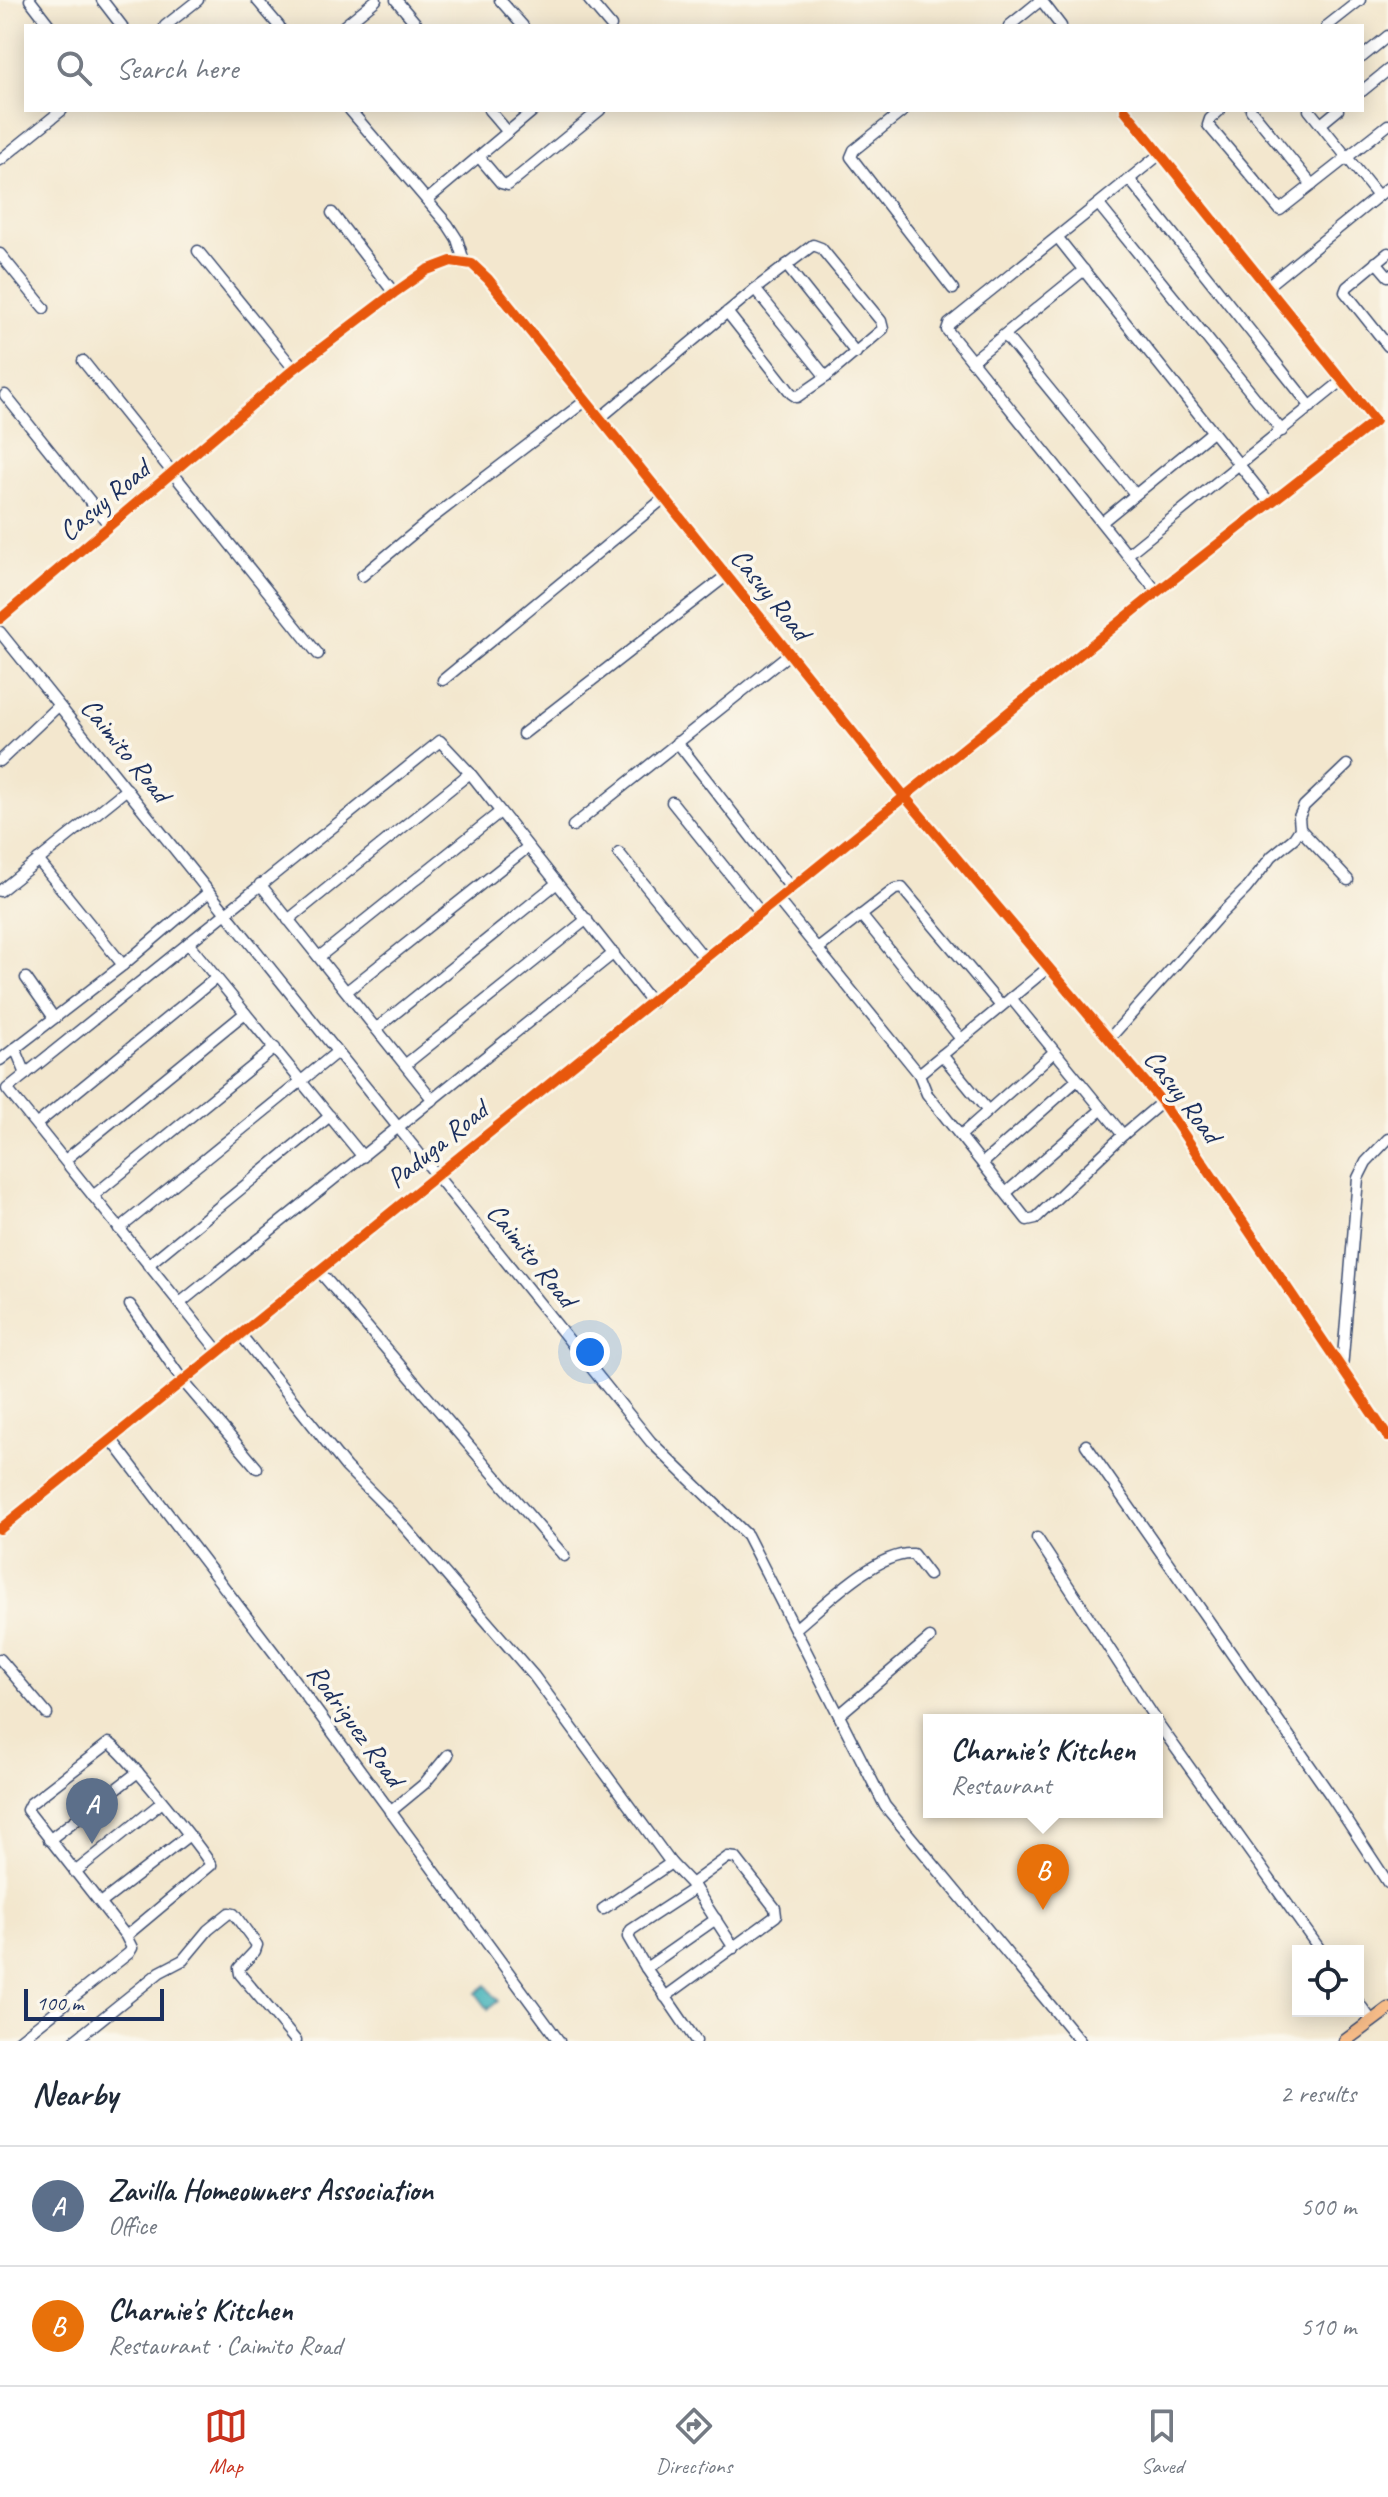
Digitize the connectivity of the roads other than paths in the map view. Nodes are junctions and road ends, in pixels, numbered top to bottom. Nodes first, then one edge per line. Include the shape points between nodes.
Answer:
1 (30, 0) edge
2 (102, 0) edge
3 (175, 0) edge
4 (198, 0) edge
5 (257, 0) edge
6 (376, 0) edge
7 (396, 0) edge
8 (500, 0) edge
9 (589, 0) edge
10 (1360, 0) edge
11 (184, 11) junction
12 (48, 24) edge
13 (120, 24) edge
14 (168, 24) edge
15 (277, 24) edge
16 (346, 24) edge
17 (416, 24) edge
18 (521, 24) edge
19 (609, 24) edge
20 (1011, 24) edge
21 (1059, 24) edge
22 (1330, 24) edge
23 (1388, 36) edge
24 (1364, 55) edge
25 (1388, 70) edge
26 (1364, 89) edge
27 (60, 112) edge
28 (352, 112) edge
29 (491, 112) edge
30 (532, 112) edge
31 (598, 112) edge
32 (902, 112) edge
33 (1127, 112) edge
34 (1218, 112) edge
35 (1253, 112) edge
36 (1311, 112) edge
37 (1336, 112) edge
38 (1321, 124) junction
39 (1388, 125) edge
40 (508, 132) junction
41 (1159, 155) junction
42 (479, 157) junction
43 (1348, 158) junction
44 (0, 160) edge
45 (1130, 180) junction
46 (1312, 185) junction
47 (1388, 188) edge
48 (1378, 196) junction
49 (427, 200) junction
50 (1099, 205) junction
51 (332, 213) dead end
52 (1058, 238) junction
53 (198, 251) dead end
54 (1388, 253) edge
55 (0, 254) edge
56 (464, 261) junction
57 (1376, 262) junction
58 (786, 265) junction
59 (1084, 270) junction
60 (1388, 276) edge
61 (1266, 287) junction
62 (755, 289) junction
63 (953, 289) dead end
64 (394, 293) junction
65 (44, 308) dead end
66 (727, 312) junction
67 (1005, 335) junction
68 (1388, 346) edge
69 (856, 353) junction
70 (83, 361) dead end
71 (972, 361) junction
72 (294, 369) junction
73 (826, 377) junction
74 (1342, 381) junction
75 (5, 395) dead end
76 (584, 402) junction
77 (1311, 407) junction
78 (599, 419) junction
79 (1282, 431) junction
80 (1212, 432) junction
81 (1240, 466) junction
82 (172, 474) junction
83 (1135, 494) junction
84 (663, 499) junction
85 (1269, 502) junction
86 (1102, 522) junction
87 (110, 526) junction
88 (1128, 554) junction
89 (362, 576) dead end
90 (726, 576) junction
91 (1157, 592) junction
92 (0, 619) edge
93 (0, 632) edge
94 (318, 654) dead end
95 (789, 654) junction
96 (443, 680) dead end
97 (58, 706) junction
98 (523, 734) dead end
99 (677, 742) junction
100 (0, 761) edge
101 (1347, 765) dead end
102 (470, 773) junction
103 (127, 789) junction
104 (905, 797) junction
105 (672, 802) dead end
106 (500, 812) junction
107 (573, 826) dead end
108 (1300, 829) junction
109 (528, 847) junction
110 (619, 853) dead end
111 (38, 860) junction
112 (1348, 880) dead end
113 (557, 883) junction
114 (260, 884) junction
115 (791, 888) junction
116 (0, 891) edge
117 (209, 892) junction
118 (777, 899) junction
119 (225, 912) junction
120 (761, 913) junction
121 (861, 915) junction
122 (587, 919) junction
123 (288, 920) junction
124 (188, 943) junction
125 (819, 948) junction
126 (614, 953) junction
127 (319, 957) junction
128 (705, 959) junction
129 (123, 965) junction
130 (1049, 967) junction
131 (26, 978) dead end
132 (216, 978) junction
133 (347, 991) junction
134 (1011, 998) junction
135 (652, 1003) junction
136 (1001, 1006) junction
137 (245, 1013) junction
138 (54, 1018) junction
139 (377, 1028) junction
140 (961, 1039) junction
141 (1109, 1039) junction
142 (15, 1048) junction
143 (275, 1048) junction
144 (337, 1052) junction
145 (1054, 1052) junction
146 (942, 1055) junction
147 (0, 1060) edge
148 (406, 1064) junction
149 (26, 1074) junction
150 (919, 1074) junction
151 (1077, 1080) junction
152 (302, 1081) junction
153 (433, 1100) junction
154 (1162, 1102) junction
155 (1102, 1109) junction
156 (988, 1111) junction
157 (330, 1116) junction
158 (37, 1124) junction
159 (397, 1128) junction
160 (961, 1135) junction
161 (1123, 1135) junction
162 (1388, 1139) edge
163 (363, 1157) junction
164 (65, 1160) junction
165 (984, 1162) junction
166 (436, 1175) junction
167 (1007, 1192) junction
168 (93, 1196) junction
169 (119, 1229) junction
170 (148, 1265) junction
171 (319, 1271) junction
172 (180, 1303) junction
173 (130, 1305) dead end
174 (241, 1335) junction
175 (219, 1352) junction
176 (1342, 1369) junction
177 (183, 1381) junction
178 (1388, 1437) edge
179 (111, 1439) junction
180 (1086, 1445) dead end
181 (257, 1468) dead end
182 (0, 1529) edge
183 (1037, 1538) dead end
184 (564, 1556) dead end
185 (929, 1575) dead end
186 (795, 1629) junction
187 (930, 1638) dead end
188 (0, 1659) edge
189 (47, 1714) dead end
190 (1151, 1714) edge
191 (839, 1715) junction
192 (1163, 1731) edge
193 (448, 1755) dead end
194 (138, 1772) junction
195 (161, 1803) junction
196 (390, 1812) junction
197 (188, 1836) junction
198 (49, 1840) junction
199 (671, 1863) junction
200 (75, 1872) junction
201 (1388, 1883) edge
202 (693, 1886) junction
203 (101, 1903) junction
204 (603, 1909) dead end
205 (716, 1919) junction
206 (126, 1936) junction
207 (1317, 1945) edge
208 (734, 1948) junction
209 (646, 1968) junction
210 (665, 1997) junction
211 (1364, 2010) edge
212 (1388, 2010) edge
213 (1372, 2021) junction
214 (18, 2041) edge
215 (74, 2041) edge
216 (296, 2041) edge
217 (559, 2041) edge
218 (696, 2041) edge
219 (1080, 2041) edge
220 (1345, 2041) edge

1 - 12 street
2 - 13 street
3 - 11 street
4 - 11 street
5 - 15 street
6 - 16 street
7 - 17 street
8 - 18 street
9 - 19 street
10 - 22 street
11 - 14 street
20 - 21 street via 1041,0
23 - 24 street
25 - 26 street
27 - 44 street
28 - 49 street
29 - 40 street
30 - 40 street
31 - 42 street via 508,185
32 - 63 street via 851,157
33 - 41 street
34 - 46 street via 1210,128 1277,209
35 - 46 street
36 - 38 street
37 - 38 street
38 - 43 street
39 - 43 street
40 - 42 street
41 - 45 street
41 - 61 street
42 - 49 street
43 - 46 street
43 - 48 street
45 - 50 street
45 - 77 street
47 - 48 street
48 - 61 street
49 - 56 street via 457,239
50 - 52 street
50 - 79 street
51 - 64 street
52 - 59 street
52 - 71 street via 947,327
53 - 72 street
54 - 57 street
55 - 65 street
56 - 64 street, Casuy Road via 435,267
56 - 76 street, Casuy Road via 488,279
57 - 60 street
57 - 68 street via 1345,292
58 - 62 street
58 - 69 street
58 - 69 street via 817,246 881,321 880,333
59 - 67 street
59 - 80 street
61 - 74 street
62 - 66 street
62 - 73 street
64 - 72 street, Casuy Road
66 - 73 street via 794,396
66 - 78 street
67 - 71 street
67 - 83 street
69 - 73 street
70 - 82 street
71 - 86 street
72 - 82 street, Casuy Road
74 - 77 street
74 - 85 street, Paduga Road via 1375,421
75 - 87 street
76 - 78 street, Casuy Road
76 - 89 street
77 - 79 street
78 - 84 street, Casuy Road
79 - 81 street
80 - 81 street
80 - 83 street
81 - 85 street
81 - 88 street
82 - 87 street, Casuy Road
82 - 94 street
83 - 86 street
84 - 90 street, Casuy Road
84 - 96 street
85 - 91 street, Paduga Road
86 - 88 street
87 - 92 street, Casuy Road
88 - 91 street
90 - 95 street, Casuy Road
90 - 98 street
91 - 104 street, Paduga Road
93 - 97 street, Caimito Road
95 - 99 street
95 - 104 street, Casuy Road
97 - 100 street
97 - 103 street, Caimito Road
99 - 107 street
99 - 115 street
101 - 108 street via 1304,806
102 - 106 street
102 - 114 street via 444,743 437,742
102 - 123 street
103 - 111 street
103 - 117 street, Caimito Road
104 - 115 street, Paduga Road
104 - 130 street, Casuy Road
105 - 120 street
106 - 109 street
106 - 127 street
108 - 112 street
108 - 141 street
109 - 113 street
109 - 133 street
110 - 128 street
111 - 116 street
111 - 129 street
113 - 122 street
113 - 139 street
114 - 119 street
114 - 123 street
115 - 118 street, Paduga Road
117 - 119 street, Caimito Road
117 - 129 street
118 - 120 street, Paduga Road
118 - 125 street
119 - 124 street
119 - 144 street, Caimito Road
120 - 128 street, Paduga Road
121 - 125 street
121 - 136 street via 902,888
121 - 140 street
122 - 126 street
122 - 148 street
123 - 127 street
124 - 132 street
124 - 149 street
125 - 150 street
126 - 135 street
126 - 153 street
127 - 133 street
128 - 135 street, Paduga Road
129 - 138 street
130 - 134 street
130 - 141 street, Casuy Road
131 - 138 street
132 - 137 street
132 - 158 street
133 - 139 street
134 - 136 street
134 - 145 street
135 - 166 street, Paduga Road
136 - 140 street
137 - 143 street
137 - 164 street
138 - 142 street
139 - 148 street
140 - 146 street
141 - 154 street, Casuy Road
142 - 147 street
142 - 149 street
143 - 152 street
143 - 168 street
144 - 152 street
144 - 159 street, Caimito Road
145 - 151 street
145 - 156 street
146 - 150 street
146 - 156 street
148 - 153 street
149 - 158 street via 7,1089
150 - 160 street via 924,1089
151 - 155 street
151 - 165 street
152 - 157 street
152 - 169 street
153 - 159 street
154 - 161 street
154 - 176 street, Casuy Road
155 - 161 street
155 - 167 street
156 - 160 street
157 - 163 street
157 - 170 street
158 - 164 street
159 - 163 street
159 - 166 street, Caimito Road
160 - 165 street
161 - 167 street via 1033,1220 1027,1220
162 - 176 street via 1358,1178
163 - 172 street
164 - 168 street
165 - 167 street
166 - 171 street, Paduga Road
166 - 186 street, Caimito Road via 651,1442 747,1535
168 - 169 street
169 - 170 street
170 - 172 street
171 - 174 street, Paduga Road
171 - 184 street
172 - 175 street
173 - 177 street
174 - 175 street, Paduga Road
174 - 199 street via 346,1467 534,1676
175 - 177 street, Paduga Road
176 - 178 street, Casuy Road
177 - 179 street, Paduga Road
177 - 181 street
179 - 182 street, Paduga Road
179 - 196 street, Rodriguez Road
180 - 201 street
183 - 190 street
185 - 186 street via 913,1554 880,1562
186 - 191 street, Caimito Road
187 - 191 street
188 - 189 street
191 - 219 street, Caimito Road via 891,1814
192 - 207 street
193 - 196 street
194 - 195 street
194 - 198 street
194 - 198 street via 116,1747 105,1744 27,1807
195 - 197 street
195 - 200 street
196 - 217 street, Rodriguez Road
197 - 203 street
197 - 206 street via 210,1867
198 - 200 street
199 - 202 street
199 - 204 street
200 - 203 street
202 - 205 street
202 - 208 street via 728,1857 736,1858 775,1908 775,1919
202 - 209 street via 628,1933
203 - 206 street
205 - 208 street
205 - 209 street
206 - 214 street via 132,1945 129,1953
208 - 210 street
209 - 210 street
210 - 218 street
211 - 213 street
212 - 213 main road
213 - 220 main road
215 - 216 street via 160,1972 183,1960 229,1913 257,1945 240,1974

